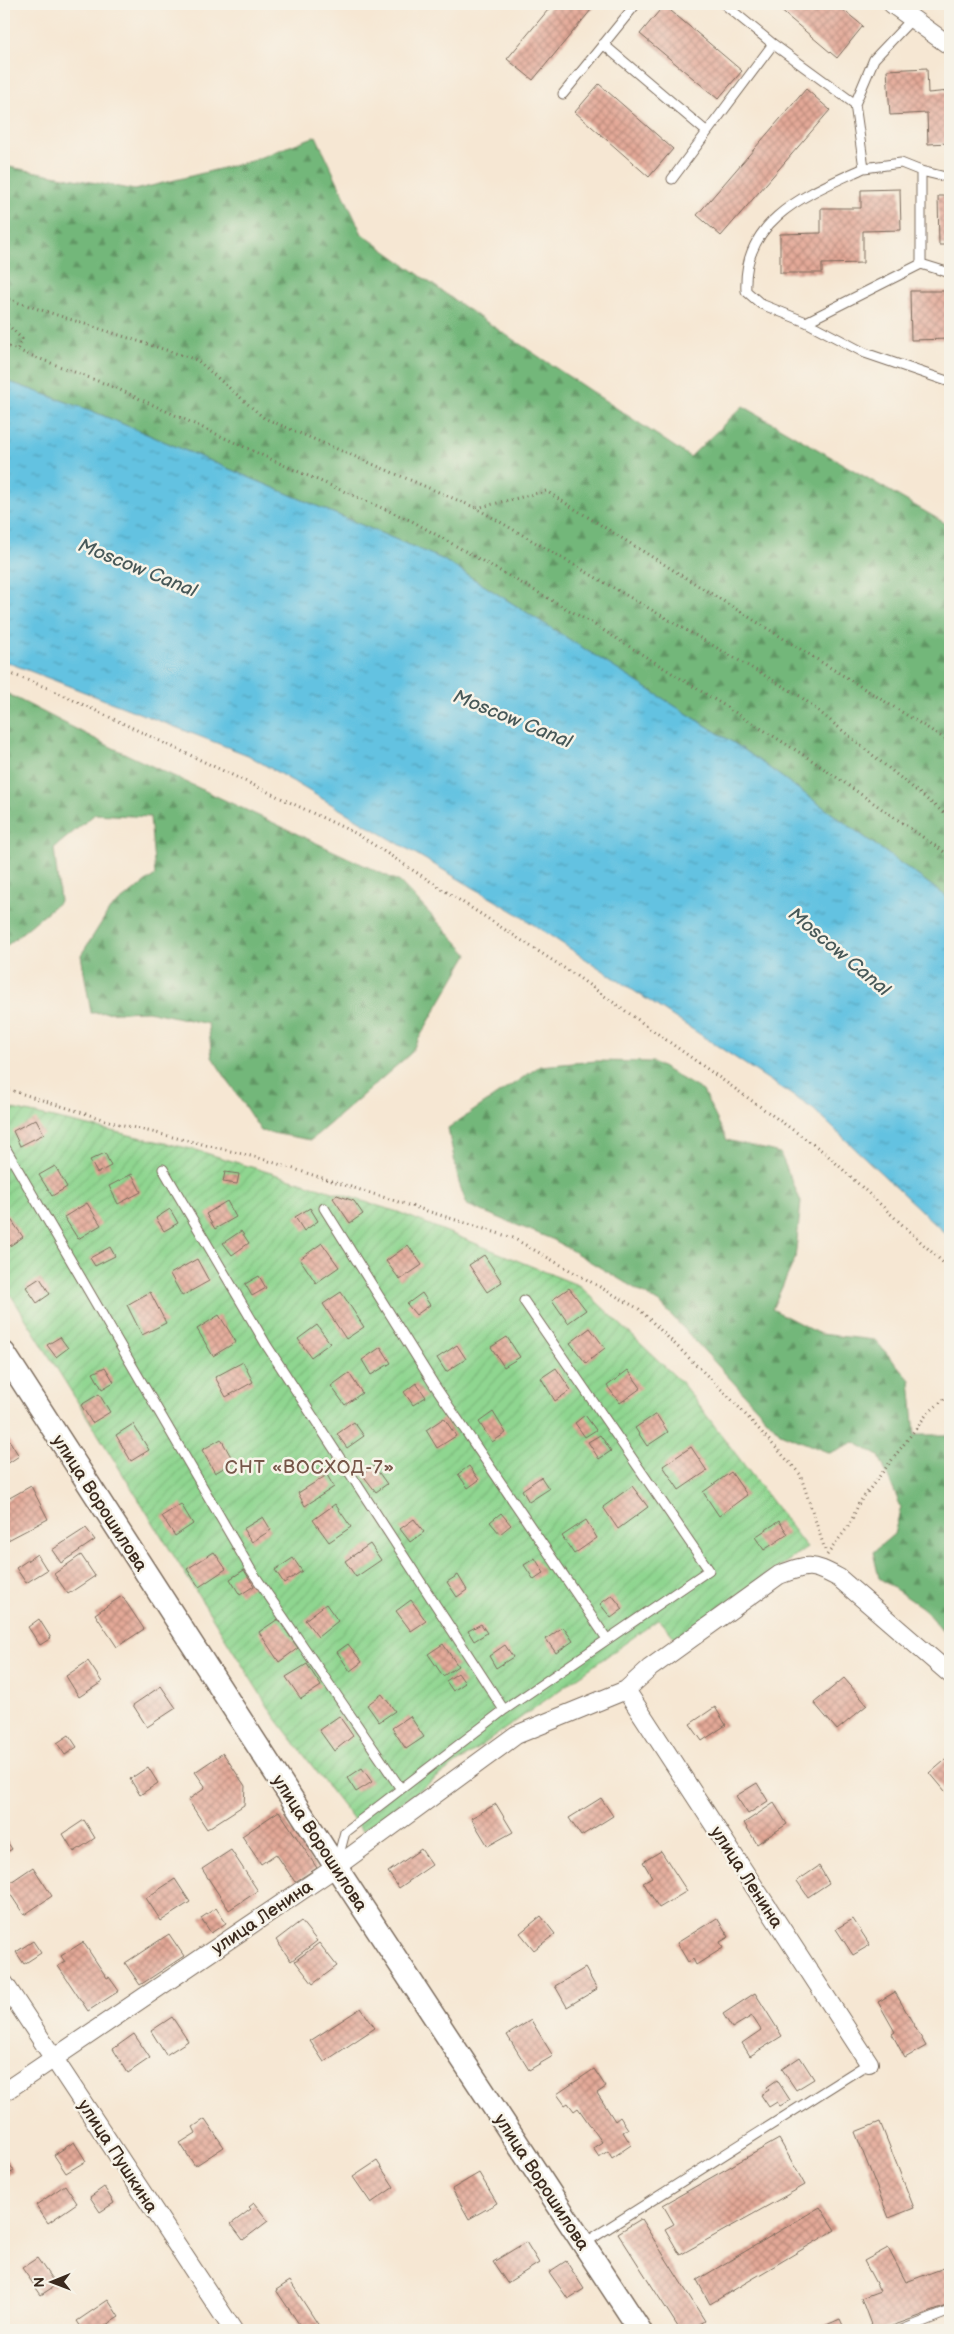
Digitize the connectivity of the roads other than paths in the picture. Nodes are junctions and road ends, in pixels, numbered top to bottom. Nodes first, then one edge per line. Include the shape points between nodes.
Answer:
1 (636, 4) edge
2 (724, 4) edge
3 (892, 4) edge
4 (912, 19) junction
5 (603, 44) junction
6 (773, 44) junction
7 (950, 46) edge
8 (563, 94) dead end
9 (855, 104) junction
10 (707, 132) junction
11 (864, 168) junction
12 (921, 171) junction
13 (950, 178) edge
14 (672, 179) dead end
15 (921, 264) junction
16 (950, 273) edge
17 (806, 322) junction
18 (950, 382) edge
19 (6, 1149) dead end
20 (163, 1169) dead end
21 (324, 1208) dead end
22 (524, 1301) dead end
23 (4, 1353) edge
24 (607, 1639) junction
25 (950, 1674) edge
26 (626, 1690) junction
27 (504, 1710) junction
28 (401, 1789) junction
29 (336, 1867) junction
30 (4, 1982) edge
31 (54, 2058) junction
32 (869, 2063) joint
33 (4, 2092) edge
34 (583, 2244) junction
35 (950, 2311) edge
36 (233, 2330) edge
37 (640, 2330) edge
38 (902, 2330) edge

1 - 5 lane
2 - 6 lane
3 - 4 street
4 - 7 street
4 - 9 lane via 874,59
5 - 8 lane
5 - 10 lane
6 - 9 lane
6 - 10 lane
9 - 11 lane
10 - 14 lane
11 - 12 lane via 902,163
11 - 17 lane via 814,191 775,216 760,233 745,274 746,291 761,304
12 - 13 lane
12 - 15 lane
15 - 16 lane
15 - 17 lane
17 - 18 lane via 865,352
19 - 28 lane via 251,1570
20 - 27 lane via 267,1346
21 - 24 lane via 433,1383
22 - 24 lane via 710,1570
23 - 29 street, улица Ворошилова
24 - 27 lane
25 - 26 street, улица Ленина via 822,1561 779,1574 650,1668
26 - 29 street, улица Ленина via 516,1735
26 - 32 street, улица Ленина
27 - 28 lane
28 - 29 lane via 345,1832
29 - 31 street, улица Ленина
29 - 34 street, улица Ворошилова
30 - 31 street, улица Пушкина
31 - 33 street, улица Ленина
31 - 36 street, улица Пушкина
32 - 34 lane
34 - 37 street, улица Ворошилова
35 - 38 lane

